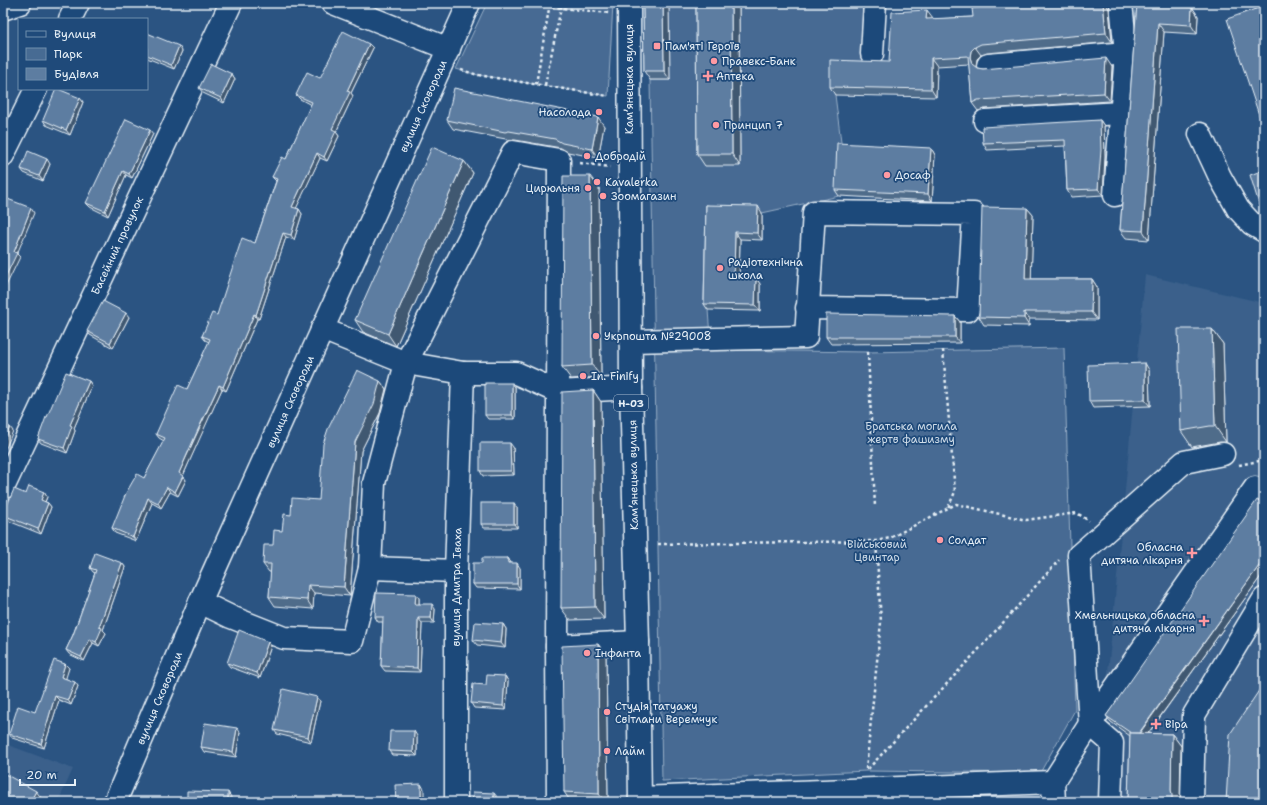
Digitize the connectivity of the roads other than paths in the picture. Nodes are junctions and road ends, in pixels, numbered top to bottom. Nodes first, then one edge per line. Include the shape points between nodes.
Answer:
1 (20, 3) edge
2 (78, 3) edge
3 (231, 3) edge
4 (332, 3) edge
5 (469, 3) edge
6 (629, 3) edge
7 (875, 3) edge
8 (1122, 3) edge
9 (3, 9) edge
10 (70, 18) edge
11 (449, 49) junction
12 (1126, 53) junction
13 (872, 54) dead end
14 (988, 65) dead end
15 (36, 90) edge
16 (1121, 114) junction
17 (985, 121) dead end
18 (1200, 134) dead end
19 (3, 155) edge
20 (1115, 195) dead end
21 (1264, 231) edge
22 (807, 308) junction
23 (322, 329) junction
24 (631, 341) junction
25 (406, 363) junction
26 (464, 373) junction
27 (631, 388) junction
28 (558, 392) junction
29 (1229, 460) road end
30 (3, 488) edge
31 (1264, 495) edge
32 (370, 568) junction
33 (456, 571) junction
34 (1264, 600) edge
35 (200, 602) junction
36 (638, 642) junction
37 (557, 646) junction
38 (1090, 724) junction
39 (1054, 792) edge
40 (640, 800) edge
41 (115, 802) edge
42 (456, 802) edge
43 (558, 802) edge
44 (1110, 802) edge
45 (1192, 802) edge

1 - 9 main road
2 - 10 main road
3 - 30 main road, Басейний провулок
4 - 11 main road
5 - 11 main road, вулиця Сковороди
6 - 24 main road, Камʼянецька вулиця / Н-03
7 - 13 main road
8 - 12 main road
11 - 23 main road, вулиця Сковороди
12 - 14 main road
12 - 16 main road
15 - 19 main road
16 - 17 main road
16 - 20 main road
18 - 21 main road via 1238,209 1252,224
22 - 22 main road via 814,212 974,214 968,310
22 - 24 main road via 806,337
23 - 25 main road
23 - 35 main road, вулиця Сковороди
24 - 27 main road, Камʼянецька вулиця / Н-03
25 - 26 main road
25 - 28 main road via 513,152 559,160
25 - 32 main road via 374,483
26 - 28 main road via 516,373
26 - 33 main road, вулиця Дмитра Іваха
27 - 28 main road
27 - 36 main road, Камʼянецька вулиця / Н-03
28 - 37 main road
29 - 38 main road via 1184,462 1079,554
31 - 38 main road via 1256,488
32 - 33 main road
32 - 35 main road via 352,641 284,638
33 - 42 main road, вулиця Дмитра Іваха
34 - 45 main road via 1194,715
35 - 41 main road, вулиця Сковороди
36 - 37 main road
36 - 40 main road, Камʼянецька вулиця / Н-03
37 - 43 main road
38 - 39 main road
38 - 44 main road via 1112,743
39 - 40 main road

